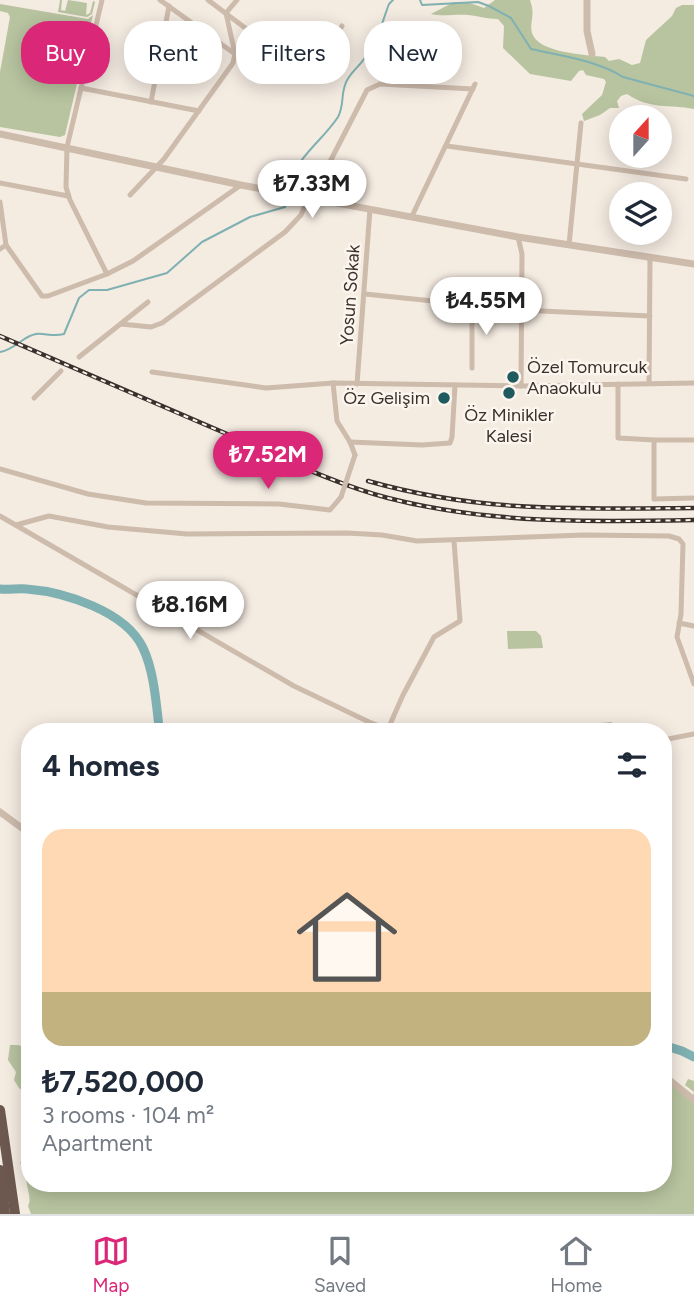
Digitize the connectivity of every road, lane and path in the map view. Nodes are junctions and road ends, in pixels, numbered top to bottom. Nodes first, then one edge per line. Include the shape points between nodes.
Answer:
1 (102, 0) edge
2 (160, 0) edge
3 (208, 0) edge
4 (237, 0) edge
5 (587, 0) edge
6 (169, 6) junction
7 (226, 13) junction
8 (236, 21) edge
9 (235, 54) junction
10 (592, 54) dead end
11 (81, 88) junction
12 (151, 102) junction
13 (199, 111) junction
14 (581, 123) dead end
15 (0, 134) edge
16 (447, 146) junction
17 (67, 147) junction
18 (577, 164) junction
19 (156, 165) junction
20 (686, 179) dead end
21 (0, 183) edge
22 (241, 185) junction
23 (130, 195) dead end
24 (68, 196) junction
25 (309, 196) junction
26 (0, 202) edge
27 (370, 208) junction
28 (412, 216) junction
29 (518, 237) junction
30 (569, 245) junction
31 (3, 247) edge
32 (650, 258) junction
33 (694, 264) edge
34 (107, 274) junction
35 (365, 294) junction
36 (148, 302) dead end
37 (472, 304) junction
38 (520, 310) junction
39 (650, 316) junction
40 (121, 324) junction
41 (79, 357) dead end
42 (472, 368) dead end
43 (61, 371) dead end
44 (152, 372) dead end
45 (333, 383) junction
46 (649, 383) junction
47 (694, 383) edge
48 (357, 384) junction
49 (618, 384) junction
50 (455, 385) junction
51 (521, 386) junction
52 (34, 398) dead end
53 (654, 440) junction
54 (694, 440) edge
55 (351, 442) junction
56 (0, 469) edge
57 (694, 498) edge
58 (0, 516) edge
59 (16, 525) junction
60 (454, 541) junction
61 (679, 624) junction
62 (694, 626) edge
63 (694, 684) edge
64 (375, 723) edge
65 (391, 723) edge
66 (694, 734) edge
67 (672, 738) edge
68 (0, 812) edge
69 (21, 827) edge
70 (672, 1083) edge
71 (694, 1101) edge
72 (0, 1110) edge
73 (0, 1170) edge
74 (5, 1214) edge
75 (15, 1214) edge

1 - 11 street
2 - 6 street
3 - 7 street
4 - 7 street
5 - 10 street
6 - 9 street
6 - 12 street
7 - 8 street
7 - 9 street
9 - 13 street
11 - 12 street
11 - 17 street
12 - 13 street
13 - 19 street
14 - 18 street
15 - 17 street
16 - 18 street
16 - 25 street via 474,86 380,84 367,90
16 - 28 street
17 - 19 street
17 - 24 street
18 - 20 street
18 - 30 street
19 - 22 street
19 - 23 street
21 - 24 street
22 - 25 street
22 - 34 street via 133,261
24 - 34 street
25 - 27 street
25 - 40 street via 285,232 162,323 151,327
26 - 31 street
27 - 28 street
27 - 35 street, Yosun Sokak
28 - 29 street
29 - 30 street
29 - 38 street via 522,254
30 - 32 street
31 - 34 street via 42,296
32 - 33 street
32 - 39 street
35 - 37 street
35 - 48 street, Yosun Sokak
36 - 40 street
37 - 38 street
37 - 42 street
38 - 39 street
38 - 51 street
39 - 46 street
40 - 41 street
43 - 52 street
44 - 45 street via 266,388
45 - 48 street
45 - 55 street via 337,421
46 - 47 street
46 - 49 street
48 - 50 street
49 - 51 street
49 - 53 street via 618,438
50 - 51 street
50 - 55 street via 450,443
53 - 54 street
53 - 57 street via 654,499
55 - 56 street, bridge via 355,456 341,497 330,510 279,504 146,503 88,494
58 - 59 street
59 - 60 street via 49,516 187,534 347,533
59 - 64 street via 294,685
60 - 61 street via 584,536 679,539 683,544
60 - 65 street via 460,621 434,637
61 - 62 street
61 - 63 street via 677,637
66 - 67 street
68 - 69 street
70 - 71 street
72 - 75 highway
73 - 74 highway

